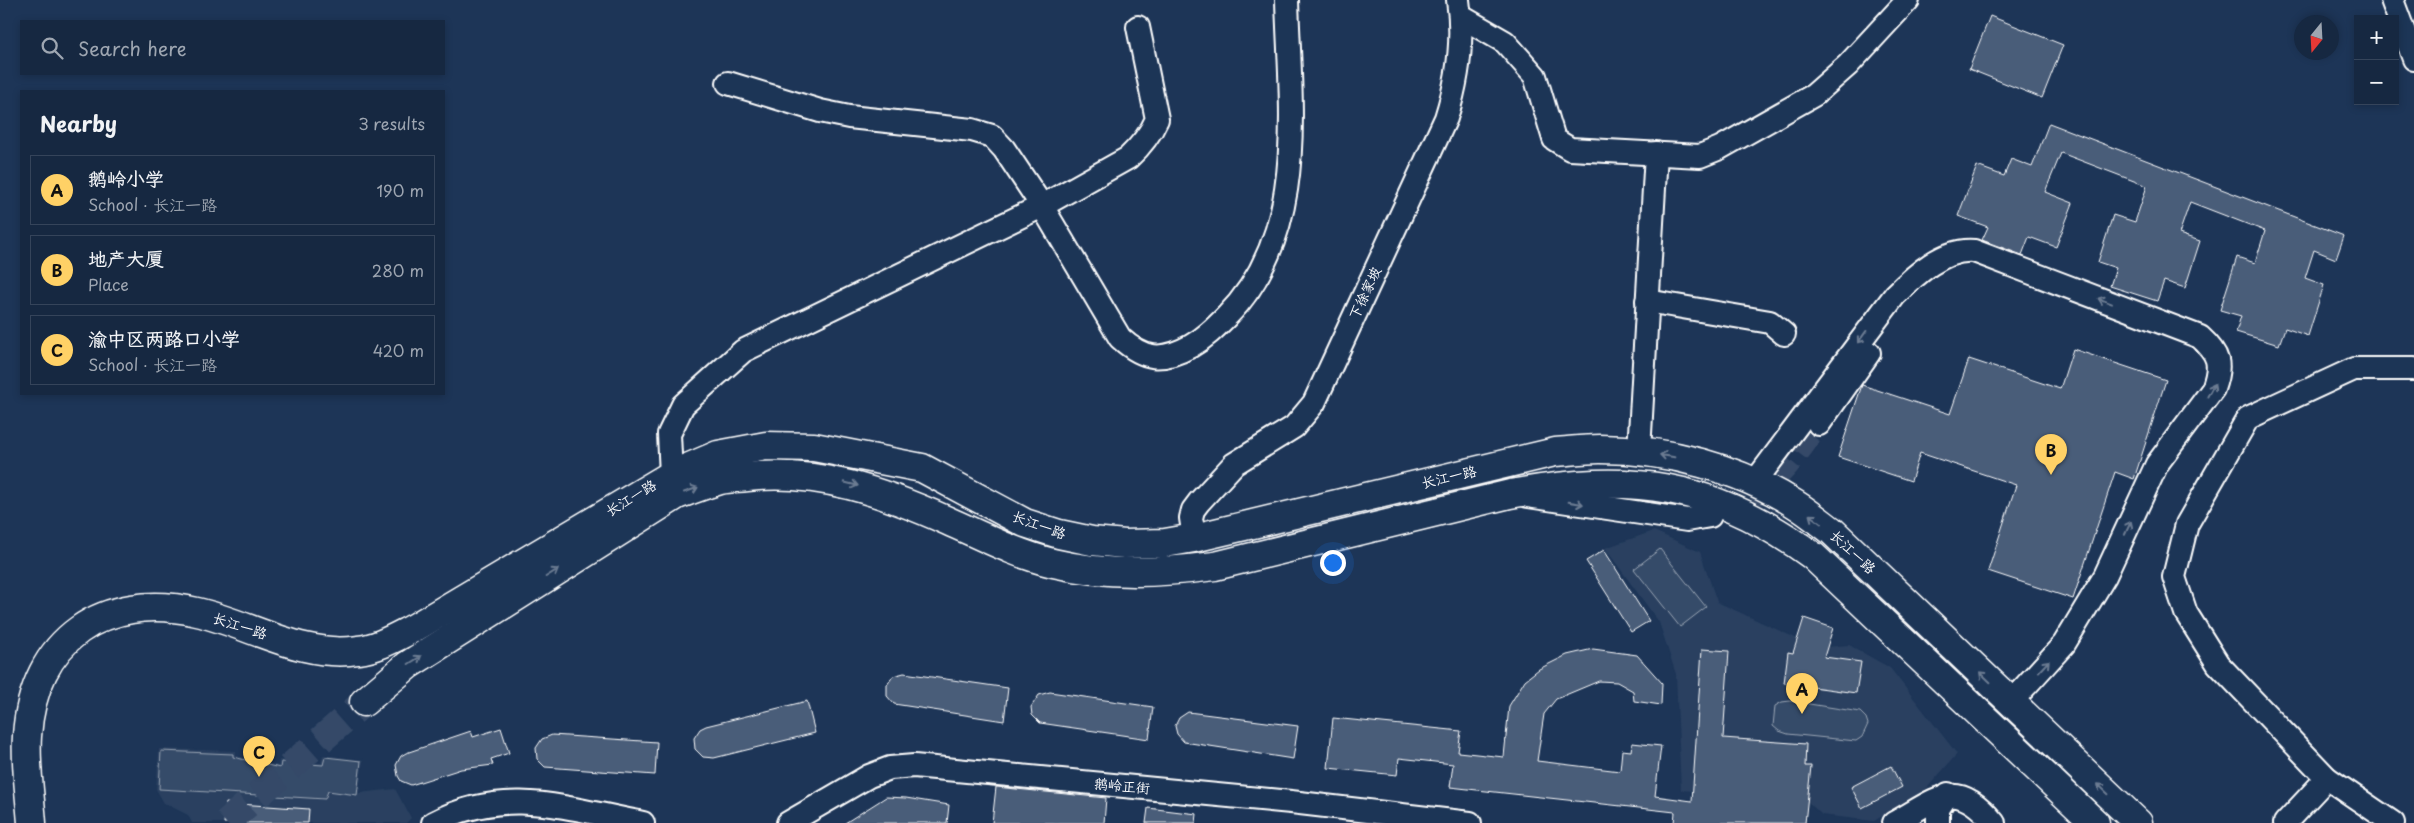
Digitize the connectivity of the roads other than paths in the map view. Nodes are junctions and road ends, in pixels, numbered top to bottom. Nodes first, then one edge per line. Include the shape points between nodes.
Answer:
1 (1287, 0) edge
2 (1908, 0) edge
3 (2392, 0) edge
4 (1459, 8) edge
5 (1138, 27) dead end
6 (2414, 59) edge
7 (728, 83) dead end
8 (1656, 153) junction
9 (1042, 206) junction
10 (1946, 256) junction
11 (1647, 301) junction
12 (1784, 334) dead end
13 (2414, 369) edge
14 (1819, 424) tunnel mouth
15 (1639, 451) junction
16 (671, 474) junction
17 (1754, 483) junction
18 (1510, 494) junction
19 (1710, 516) tunnel mouth
20 (1194, 538) junction
21 (358, 650) junction
22 (2011, 702) junction
23 (2327, 778) junction
24 (1948, 794) junction
25 (32, 823) edge
26 (434, 823) edge
27 (643, 823) edge
28 (788, 823) edge
29 (1470, 823) edge
30 (1894, 823) edge
31 (1938, 823) edge
32 (1994, 823) edge
33 (2095, 823) edge
34 (2138, 823) edge
35 (2285, 823) edge
36 (2393, 823) edge

1 - 9 street via 1290,138 1282,216 1272,249 1255,282 1205,338 1178,353 1154,357 1135,352 1120,338
2 - 8 street via 1848,65 1814,95 1753,131 1700,156
3 - 6 street
4 - 8 street via 1505,42 1535,76 1554,139 1570,149
4 - 20 street, 下徐家坡 via 1457,74 1446,118 1314,403 1294,427 1234,464 1198,502 1192,518
5 - 9 street via 1155,101 1157,119 1152,132 1128,158
7 - 9 street via 820,111 972,130 992,136
8 - 11 street
9 - 16 street via 743,351 683,405 670,434
10 - 14 street via 1934,276 1888,326
10 -> 17 street via 1912,278 1895,295
22 -> 10 street via 2064,644 2105,576 2157,464 2213,389 2218,375 2218,360 2200,337 1974,251 1964,250
11 - 12 street via 1770,322
11 - 15 street
13 - 23 street via 2354,369 2248,418 2188,524 2174,577 2186,613 2218,664
17 -> 15 main road, 长江一路 via 1708,466
15 - 20 main road, 长江一路 via 1555,452
16 - 20 main road, 长江一路 via 718,455 766,446 814,447 922,468 1025,523 1059,534 1125,544
16 - 21 main road, 长江一路 via 414,628 388,642
22 -> 17 main road, 长江一路 via 1832,531 1795,504
18 -> 19 street via 1687,520
21 -> 18 main road, 长江一路 via 368,655 378,669 364,702 408,665 677,495 722,480 770,474 812,476 852,484 890,496 1012,550 1079,568 1123,572 1171,572 1215,566
18 - 33 main road, 长江一路 via 1555,486 1634,484 1678,490 1717,501 1752,516 1813,556
21 - 25 main road, 长江一路 via 333,651 300,646 197,612 157,607 122,610 92,622 65,640 49,660 36,687 27,738
34 -> 22 main road, 长江一路
23 - 35 street
23 - 36 street
24 - 30 street
24 - 31 street via 1938,809
24 - 32 street via 1962,796
26 - 27 street via 453,812 491,803 528,801
28 - 29 street, 鹅岭正街 via 869,776 890,768 914,766 1291,802

